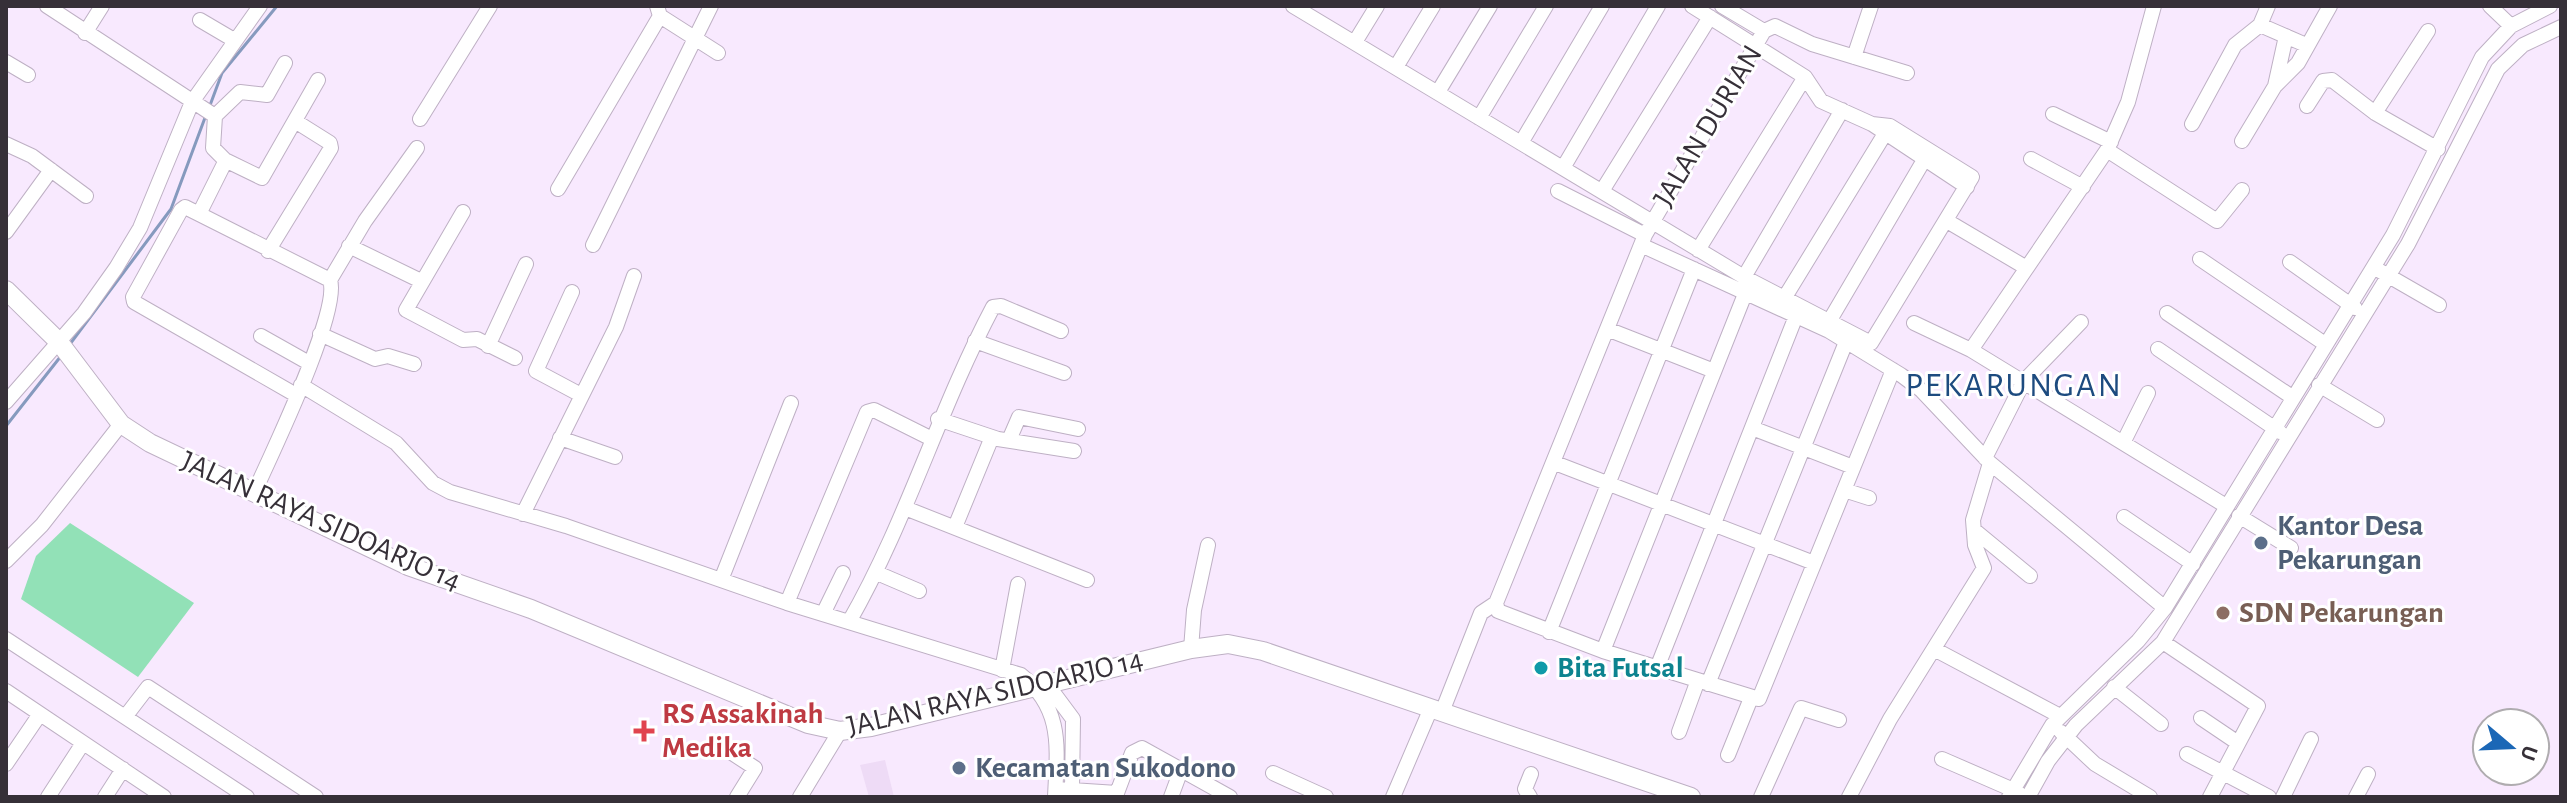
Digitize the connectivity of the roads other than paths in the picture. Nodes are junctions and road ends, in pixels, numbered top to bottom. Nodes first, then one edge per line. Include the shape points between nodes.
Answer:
1 (47, 6) edge
2 (102, 6) edge
3 (260, 6) edge
4 (490, 6) edge
5 (711, 6) edge
6 (1293, 6) edge
7 (1324, 6) edge
8 (1377, 6) edge
9 (1433, 6) edge
10 (1490, 6) edge
11 (1546, 6) edge
12 (1602, 6) edge
13 (1658, 6) edge
14 (1692, 6) edge
15 (1722, 6) edge
16 (1871, 6) edge
17 (2154, 6) edge
18 (2268, 6) edge
19 (2330, 6) edge
20 (2490, 6) edge
21 (658, 11) edge
22 (1710, 17) junction
23 (200, 20) dead end
24 (1316, 20) junction
25 (2546, 20) edge
26 (2260, 25) junction
27 (2511, 26) junction
28 (2428, 31) dead end
29 (85, 33) junction
30 (2286, 36) junction
31 (695, 38) junction
32 (1760, 38) junction
33 (234, 40) junction
34 (1355, 42) junction
35 (2306, 45) junction
36 (718, 53) dead end
37 (1854, 57) junction
38 (6, 62) edge
39 (285, 63) dead end
40 (1396, 67) junction
41 (1907, 73) dead end
42 (28, 75) dead end
43 (1805, 77) junction
44 (318, 80) dead end
45 (2275, 86) junction
46 (2478, 86) junction
47 (1438, 92) junction
48 (2307, 106) dead end
49 (204, 109) junction
50 (1842, 110) junction
51 (2375, 113) junction
52 (2053, 114) dead end
53 (1479, 118) junction
54 (420, 119) dead end
55 (295, 121) junction
56 (2192, 124) dead end
57 (1882, 129) junction
58 (2453, 137) junction
59 (2242, 141) dead end
60 (1521, 143) junction
61 (6, 144) edge
62 (2109, 146) junction
63 (417, 148) dead end
64 (2031, 159) dead end
65 (225, 160) junction
66 (1924, 160) junction
67 (1563, 168) junction
68 (51, 170) junction
69 (1967, 187) junction
70 (2083, 187) junction
71 (558, 189) dead end
72 (2242, 190) dead end
73 (1558, 191) dead end
74 (1602, 191) junction
75 (86, 196) dead end
76 (463, 212) dead end
77 (199, 214) junction
78 (1652, 221) junction
79 (1947, 221) junction
80 (6, 232) edge
81 (1643, 240) junction
82 (593, 245) dead end
83 (349, 246) junction
84 (1698, 250) junction
85 (268, 251) junction
86 (2200, 259) dead end
87 (2290, 262) dead end
88 (526, 264) dead end
89 (2025, 267) junction
90 (1694, 269) junction
91 (2381, 272) junction
92 (634, 276) dead end
93 (1744, 277) junction
94 (330, 280) junction
95 (421, 281) junction
96 (6, 290) edge
97 (572, 292) dead end
98 (1745, 294) junction
99 (1785, 297) junction
100 (2439, 305) dead end
101 (2358, 309) junction
102 (2167, 313) dead end
103 (1796, 316) junction
104 (1830, 320) junction
105 (2081, 322) dead end
106 (1914, 323) dead end
107 (1607, 329) junction
108 (1061, 331) dead end
109 (320, 334) junction
110 (261, 336) dead end
111 (975, 341) junction
112 (1846, 342) junction
113 (61, 344) junction
114 (2325, 344) junction
115 (488, 346) junction
116 (1662, 349) junction
117 (2158, 349) dead end
118 (1971, 350) junction
119 (515, 358) dead end
120 (309, 363) junction
121 (414, 364) dead end
122 (1893, 370) junction
123 (1714, 371) junction
124 (1064, 373) dead end
125 (2024, 381) junction
126 (2319, 385) junction
127 (298, 390) junction
128 (2148, 393) dead end
129 (581, 395) junction
130 (2292, 397) junction
131 (6, 402) edge
132 (791, 403) dead end
133 (938, 419) junction
134 (2377, 420) dead end
135 (121, 424) junction
136 (1752, 428) junction
137 (1078, 429) dead end
138 (2281, 433) junction
139 (992, 437) junction
140 (560, 438) junction
141 (930, 438) junction
142 (1009, 440) junction
143 (2123, 443) junction
144 (1804, 448) junction
145 (1074, 451) dead end
146 (615, 457) dead end
147 (2267, 457) junction
148 (1988, 460) junction
149 (1555, 463) junction
150 (1853, 467) junction
151 (1610, 484) junction
152 (1844, 490) junction
153 (254, 493) junction
154 (1869, 498) dead end
155 (1663, 504) junction
156 (2226, 506) junction
157 (905, 508) junction
158 (523, 514) junction
159 (2239, 516) junction
160 (2124, 517) dead end
161 (1714, 524) junction
162 (955, 527) junction
163 (1974, 530) junction
164 (1208, 545) dead end
165 (1763, 545) junction
166 (2291, 548) dead end
167 (6, 561) edge
168 (1814, 563) junction
169 (2193, 564) junction
170 (843, 573) dead end
171 (877, 573) junction
172 (2030, 576) dead end
173 (721, 580) junction
174 (1087, 580) dead end
175 (1018, 584) dead end
176 (919, 591) dead end
177 (787, 603) junction
178 (1496, 603) junction
179 (2165, 608) junction
180 (823, 614) junction
181 (849, 622) junction
182 (1549, 632) junction
183 (6, 639) edge
184 (2163, 642) junction
185 (1191, 649) junction
186 (1934, 649) junction
187 (1603, 651) junction
188 (1657, 668) junction
189 (1002, 670) junction
190 (1703, 682) junction
191 (1040, 685) junction
192 (2114, 687) junction
193 (6, 691) edge
194 (1751, 698) junction
195 (1437, 710) junction
196 (40, 714) junction
197 (125, 717) junction
198 (2201, 718) dead end
199 (1073, 719) junction
200 (1839, 720) dead end
201 (2161, 724) dead end
202 (1057, 727) junction
203 (2060, 728) junction
204 (840, 731) junction
205 (1679, 732) dead end
206 (2311, 739) dead end
207 (83, 743) junction
208 (2238, 743) junction
209 (732, 753) dead end
210 (2187, 754) dead end
211 (1728, 755) dead end
212 (1942, 759) dead end
213 (6, 764) edge
214 (123, 769) junction
215 (1065, 770) junction
216 (1181, 770) junction
217 (1273, 773) dead end
218 (2222, 773) junction
219 (1531, 774) dead end
220 (2368, 774) dead end
221 (1072, 790) junction
222 (1055, 793) edge
223 (2020, 794) edge
224 (1116, 795) edge
225 (160, 796) edge
226 (1224, 796) edge
227 (48, 797) edge
228 (105, 797) edge
229 (247, 797) edge
230 (316, 797) edge
231 (737, 797) edge
232 (800, 797) edge
233 (1171, 797) edge
234 (1326, 797) edge
235 (1393, 797) edge
236 (1530, 797) edge
237 (1691, 797) edge
238 (1761, 797) edge
239 (1849, 797) edge
240 (2150, 797) edge
241 (2210, 797) edge
242 (2269, 797) edge
243 (2283, 797) edge
244 (2356, 797) edge

1 - 29 street
2 - 29 street
3 - 33 street
4 - 54 street
5 - 31 street
6 - 24 street
7 - 24 street
8 - 34 street
9 - 40 street
10 - 47 street
11 - 53 street
12 - 60 street
13 - 67 street
14 - 22 street
15 - 32 street
16 - 37 street
17 - 62 street via 2128,102
18 - 26 street
19 - 35 street
20 - 27 street
21 - 31 street
21 - 71 street
22 - 32 street
22 - 74 street
23 - 33 street
24 - 34 street
25 - 27 street
25 - 46 street
26 - 30 street
26 - 56 street via 2235,45
27 - 46 street via 2491,45
28 - 51 street
29 - 49 street
30 - 35 street
30 - 45 street
31 - 36 street
31 - 82 street
32 - 37 street via 1775,26
32 - 43 street
32 - 78 street, JALAN DURIAN
33 - 49 street
34 - 40 street
35 - 45 street via 2298,63
37 - 41 street
38 - 42 street
39 - 49 street via 267,95 240,92
40 - 47 street
43 - 50 street via 1821,101
43 - 84 street
44 - 55 street
45 - 59 street
46 - 58 street
47 - 53 street
48 - 51 street via 2326,79
49 - 65 street via 213,148
49 - 113 street via 140,228
50 - 57 street
50 - 93 street
51 - 58 street
52 - 62 street
53 - 60 street
55 - 65 street via 262,178
55 - 85 street via 331,148
57 - 66 street
57 - 69 street via 1971,173
57 - 99 street
58 - 91 street
60 - 67 street
61 - 68 street
62 - 70 street
62 - 72 street via 2217,221
63 - 83 street
64 - 70 street
65 - 77 street
66 - 69 street
66 - 104 street
67 - 74 street
68 - 75 street
68 - 80 street
69 - 79 street
70 - 89 street
73 - 81 street
74 - 78 street
76 - 95 street
77 - 85 street
77 - 127 street via 182,207 133,299
78 - 81 street, JALAN DURIAN
78 - 84 street
79 - 89 street
79 - 104 street via 1873,342
81 - 90 street
81 - 107 street, JALAN DURIAN
83 - 94 street
83 - 95 street
84 - 93 street
85 - 94 street
86 - 114 street
87 - 101 street
88 - 115 street
89 - 118 street
90 - 98 street
90 - 116 street
91 - 100 street
91 - 101 street
92 - 129 street via 616,327
93 - 99 street
94 - 109 street via 332,294
95 - 115 street via 407,312 463,340 477,339
96 - 113 main road, JALAN RAYA SIDOARJO 14
97 - 129 street via 536,371
98 - 103 street
98 - 123 street
99 - 104 street
101 - 114 street
101 - 126 street
102 - 130 street
103 - 112 street
103 - 136 street
105 - 125 street
106 - 118 street
107 - 116 street
107 - 149 street, JALAN DURIAN
108 - 111 street via 996,305
109 - 120 street
109 - 121 street via 375,359 391,356
110 - 120 street
111 - 124 street
111 - 133 street
112 - 122 street
112 - 144 street
113 - 131 street
113 - 135 main road, JALAN RAYA SIDOARJO 14
114 - 130 street
115 - 119 street
116 - 123 street
116 - 151 street
117 - 138 street
118 - 125 street
120 - 127 street
122 - 148 street via 1921,390
122 - 150 street
123 - 155 street
125 - 143 street
125 - 148 street
126 - 134 street
126 - 138 street
127 - 153 street
127 - 158 street via 396,443 441,488
128 - 143 street
129 - 140 street
130 - 138 street
132 - 173 street
133 - 139 street
133 - 141 street
135 - 153 main road, JALAN RAYA SIDOARJO 14
135 - 167 street via 42,525
136 - 144 street
136 - 161 street
137 - 142 street via 1019,417
138 - 147 street
139 - 142 street
139 - 162 street
140 - 146 street
140 - 158 street
141 - 157 street
141 - 177 street via 874,410 867,412
142 - 145 street
143 - 156 street
144 - 150 street
144 - 165 street
147 - 156 street
147 - 159 street
148 - 163 street via 1974,509
148 - 179 street
149 - 151 street
149 - 178 street, JALAN DURIAN
150 - 152 street
151 - 155 street
151 - 182 street
152 - 154 street
152 - 168 street
153 - 204 main road, JALAN RAYA SIDOARJO 14 via 408,566 531,609 790,719
155 - 161 street
155 - 187 street
156 - 169 street
157 - 162 street
157 - 171 street
158 - 173 street
159 - 166 street
159 - 184 street
160 - 169 street
161 - 165 street
161 - 188 street
162 - 174 street
163 - 172 street
163 - 186 street via 1984,568
164 - 185 street
165 - 168 street
165 - 190 street
168 - 194 street via 1761,697
169 - 179 street
170 - 180 street
171 - 176 street
171 - 181 street
173 - 177 street
175 - 189 street
177 - 180 street
178 - 182 street via 1498,611
178 - 195 street, JALAN DURIAN via 1481,613
179 - 203 street
180 - 181 street
181 - 189 street
182 - 187 street
183 - 197 street
184 - 192 street
184 - 208 street via 2258,704
185 - 191 main road, JALAN RAYA SIDOARJO 14
185 - 195 main road, JALAN RAYA SIDOARJO 14 via 1228,644 1263,651
186 - 203 street
186 - 239 street
187 - 188 street
188 - 190 street
189 - 191 street
190 - 194 street
190 - 205 street
191 - 199 street
191 - 202 street
191 - 204 main road, JALAN RAYA SIDOARJO 14
192 - 201 street
192 - 203 street
193 - 196 street
194 - 211 street
195 - 235 street, JALAN DURIAN
195 - 237 main road, JALAN RAYA SIDOARJO 14
196 - 207 street
196 - 213 street
197 - 229 street
197 - 230 street via 148,687
198 - 208 street
199 - 202 street
199 - 215 street
200 - 238 street via 1801,708
202 - 215 street
203 - 223 street
203 - 240 street via 2095,764
204 - 232 street
206 - 243 street
207 - 214 street
207 - 227 street
208 - 218 street
209 - 231 street via 755,768
210 - 218 street
212 - 223 street
214 - 225 street
214 - 228 street
215 - 221 street
215 - 222 street
216 - 224 street via 1139,748 1132,753
216 - 226 street
216 - 233 street
217 - 234 street
218 - 241 street
218 - 242 street
219 - 236 street via 1525,789
220 - 244 street
221 - 222 street
221 - 224 street

